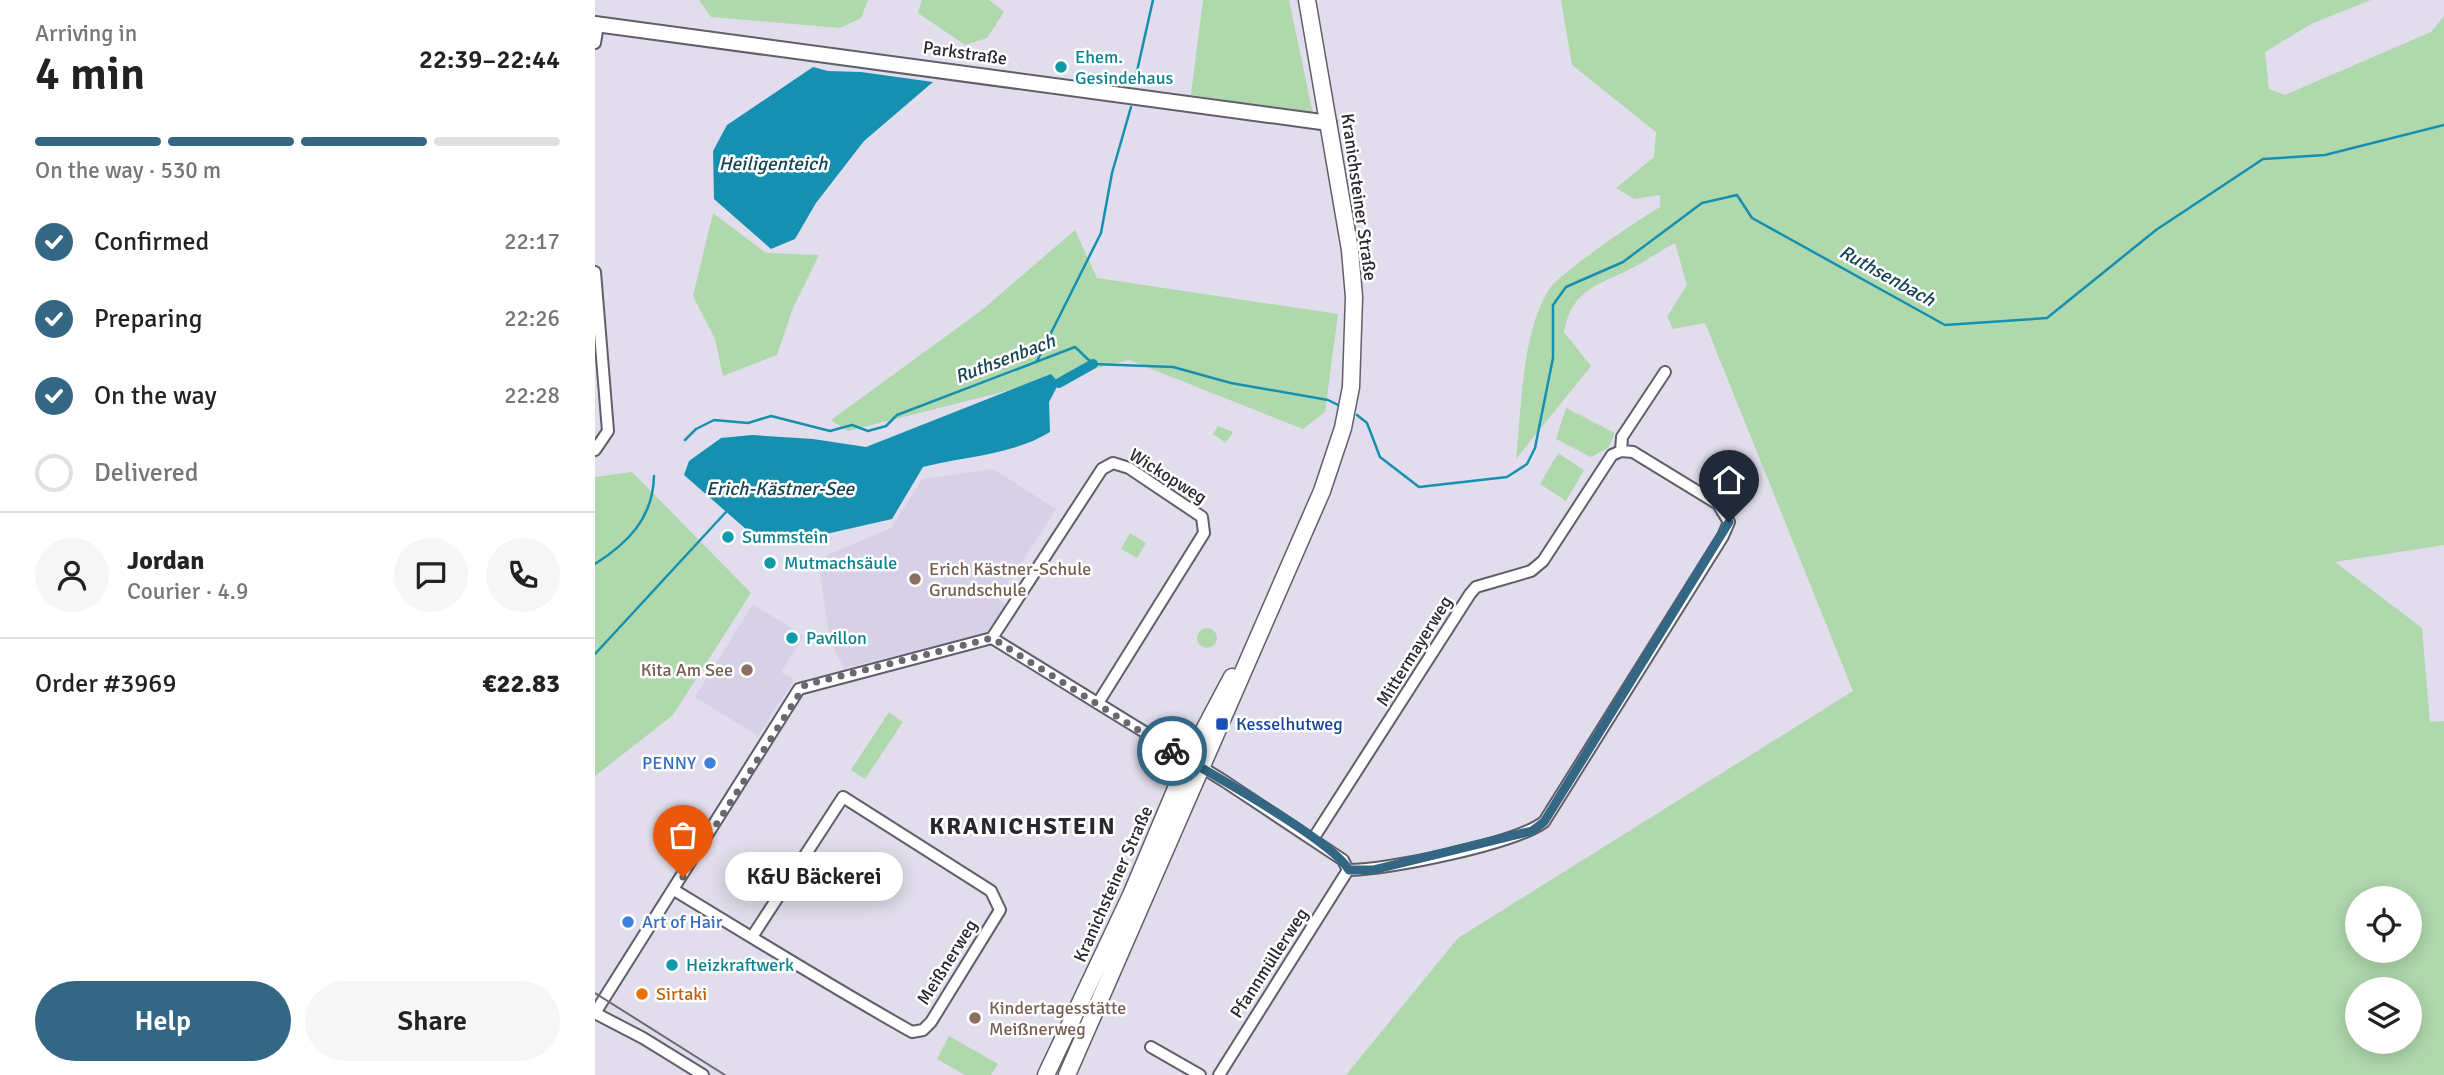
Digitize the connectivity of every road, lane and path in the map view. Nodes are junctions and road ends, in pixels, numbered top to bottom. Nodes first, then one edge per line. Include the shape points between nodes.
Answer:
1 (1307, 0) edge
2 (597, 25) edge
3 (595, 43) edge
4 (1329, 122) junction
5 (595, 272) edge
6 (598, 354) edge
7 (1665, 372) dead end
8 (595, 450) edge
9 (1621, 451) junction
10 (992, 638) junction
11 (1098, 703) junction
12 (1195, 764) junction
13 (1314, 839) junction
14 (1349, 870) junction
15 (674, 890) junction
16 (752, 937) junction
17 (595, 1013) edge
18 (1151, 1048) dead end
19 (703, 1075) edge
20 (1046, 1075) edge
21 (1067, 1075) edge
22 (1199, 1075) edge
23 (1219, 1075) edge

1 - 4 main road, Kranichsteiner Straße
2 - 3 street
2 - 4 street, Parkstraße
4 - 12 main road, Kranichsteiner Straße via 1354,297 1351,387 1343,428 1322,491 1275,598
5 - 6 street
6 - 8 street via 608,431
7 - 9 street, Mittermayerweg via 1622,437
9 - 13 street, Mittermayerweg via 1602,465 1543,561 1531,571 1476,587
9 - 14 street via 1633,452 1718,503 1729,522 1544,822 1507,839 1373,870
10 - 11 street
10 - 11 street, Wickopweg via 1102,470 1113,463 1129,468 1193,509 1205,527
10 - 15 street via 799,689
11 - 12 street
12 - 13 street
12 - 20 main road, Kranichsteiner Straße
12 - 21 main road, Kranichsteiner Straße
13 - 14 street via 1343,860
14 - 23 street, Pfannmüllerweg
15 - 16 street, Meißnerweg
15 - 17 street
16 - 16 street, Meißnerweg via 912,1032 931,1022 1000,910 991,891 843,797
17 - 19 street
18 - 22 street

